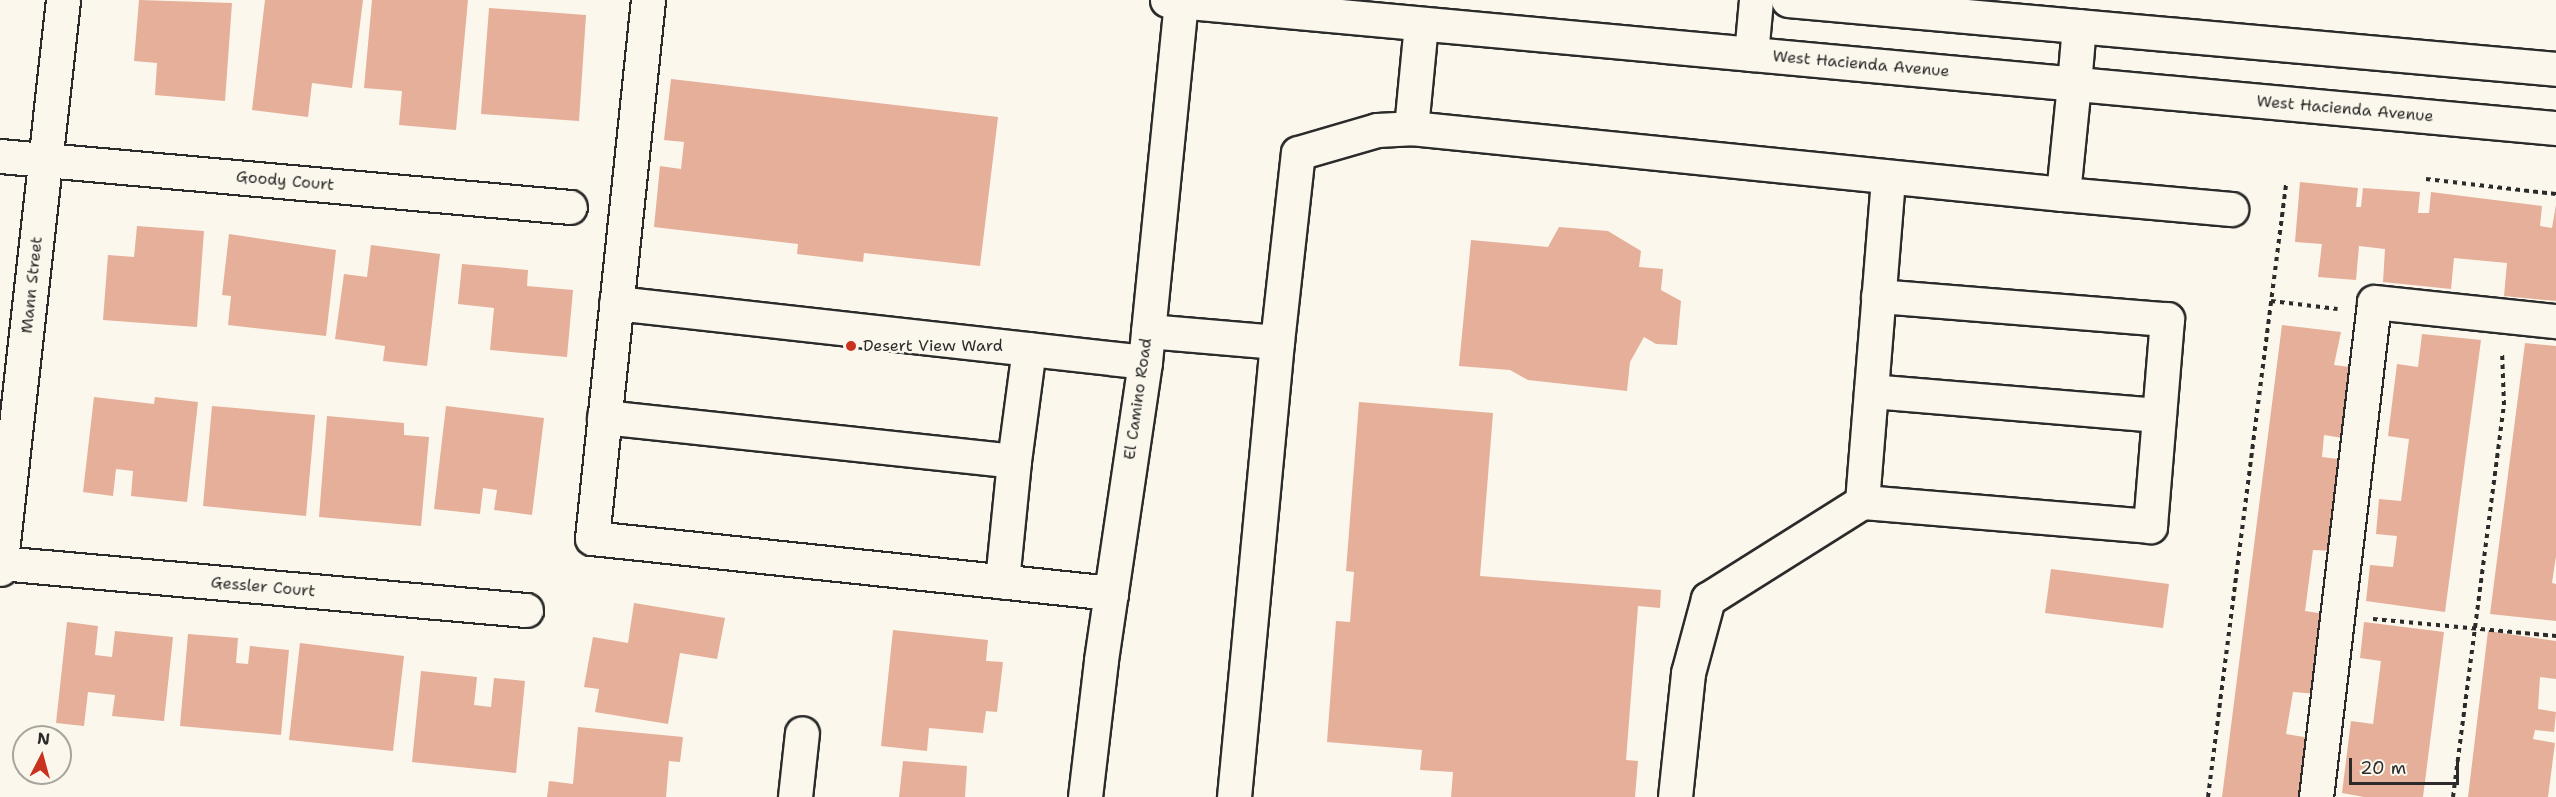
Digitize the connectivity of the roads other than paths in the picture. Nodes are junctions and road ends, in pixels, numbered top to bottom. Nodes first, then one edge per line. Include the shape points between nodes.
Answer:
1 (63, 0) edge
2 (648, 0) edge
3 (1176, 0) edge
4 (1756, 0) edge
5 (1788, 0) edge
6 (1421, 24) junction
7 (2079, 26) junction
8 (1751, 54) junction
9 (2556, 69) edge
10 (2074, 84) junction
11 (2556, 128) edge
12 (1411, 129) junction
13 (0, 156) edge
14 (46, 159) junction
15 (1888, 177) junction
16 (2063, 194) junction
17 (570, 207) dead end
18 (2231, 209) dead end
19 (1878, 296) junction
20 (616, 303) junction
21 (2556, 321) edge
22 (1277, 342) junction
23 (1146, 346) junction
24 (1029, 349) junction
25 (1871, 392) junction
26 (2159, 415) junction
27 (604, 417) junction
28 (1014, 460) junction
29 (1862, 502) junction
30 (0, 563) edge
31 (0, 569) edge
32 (1002, 581) junction
33 (1111, 593) junction
34 (526, 610) dead end
35 (802, 733) dead end
36 (795, 797) edge
37 (1085, 797) edge
38 (1234, 797) edge
39 (1675, 797) edge
40 (2316, 797) edge

1 - 14 street, Mann Street
2 - 20 street
3 - 6 street, West Hacienda Avenue
3 - 23 street, El Camino Road
4 - 8 street
5 - 7 street
6 - 8 street, West Hacienda Avenue
6 - 12 street
7 - 9 street
7 - 10 street
8 - 10 street, West Hacienda Avenue
10 - 11 street, West Hacienda Avenue
10 - 16 street
12 - 15 street
12 - 22 street via 1377,130 1298,153
13 - 14 street, Goody Court
14 - 17 street, Goody Court
14 - 30 street, Mann Street
15 - 16 street
15 - 19 street
16 - 18 street
19 - 25 street
19 - 26 street via 2167,319
20 - 24 street
20 - 27 street
21 - 40 street via 2374,302
22 - 23 street
22 - 38 street
23 - 24 street
23 - 33 street, El Camino Road
24 - 28 street
25 - 26 street
25 - 29 street
26 - 29 street via 2150,526
27 - 28 street
27 - 32 street via 592,538
28 - 32 street
29 - 39 street via 1708,599 1688,673
30 - 31 street, Mann Street
30 - 34 street, Gessler Court
32 - 33 street
33 - 37 street, El Camino Road
35 - 36 street

